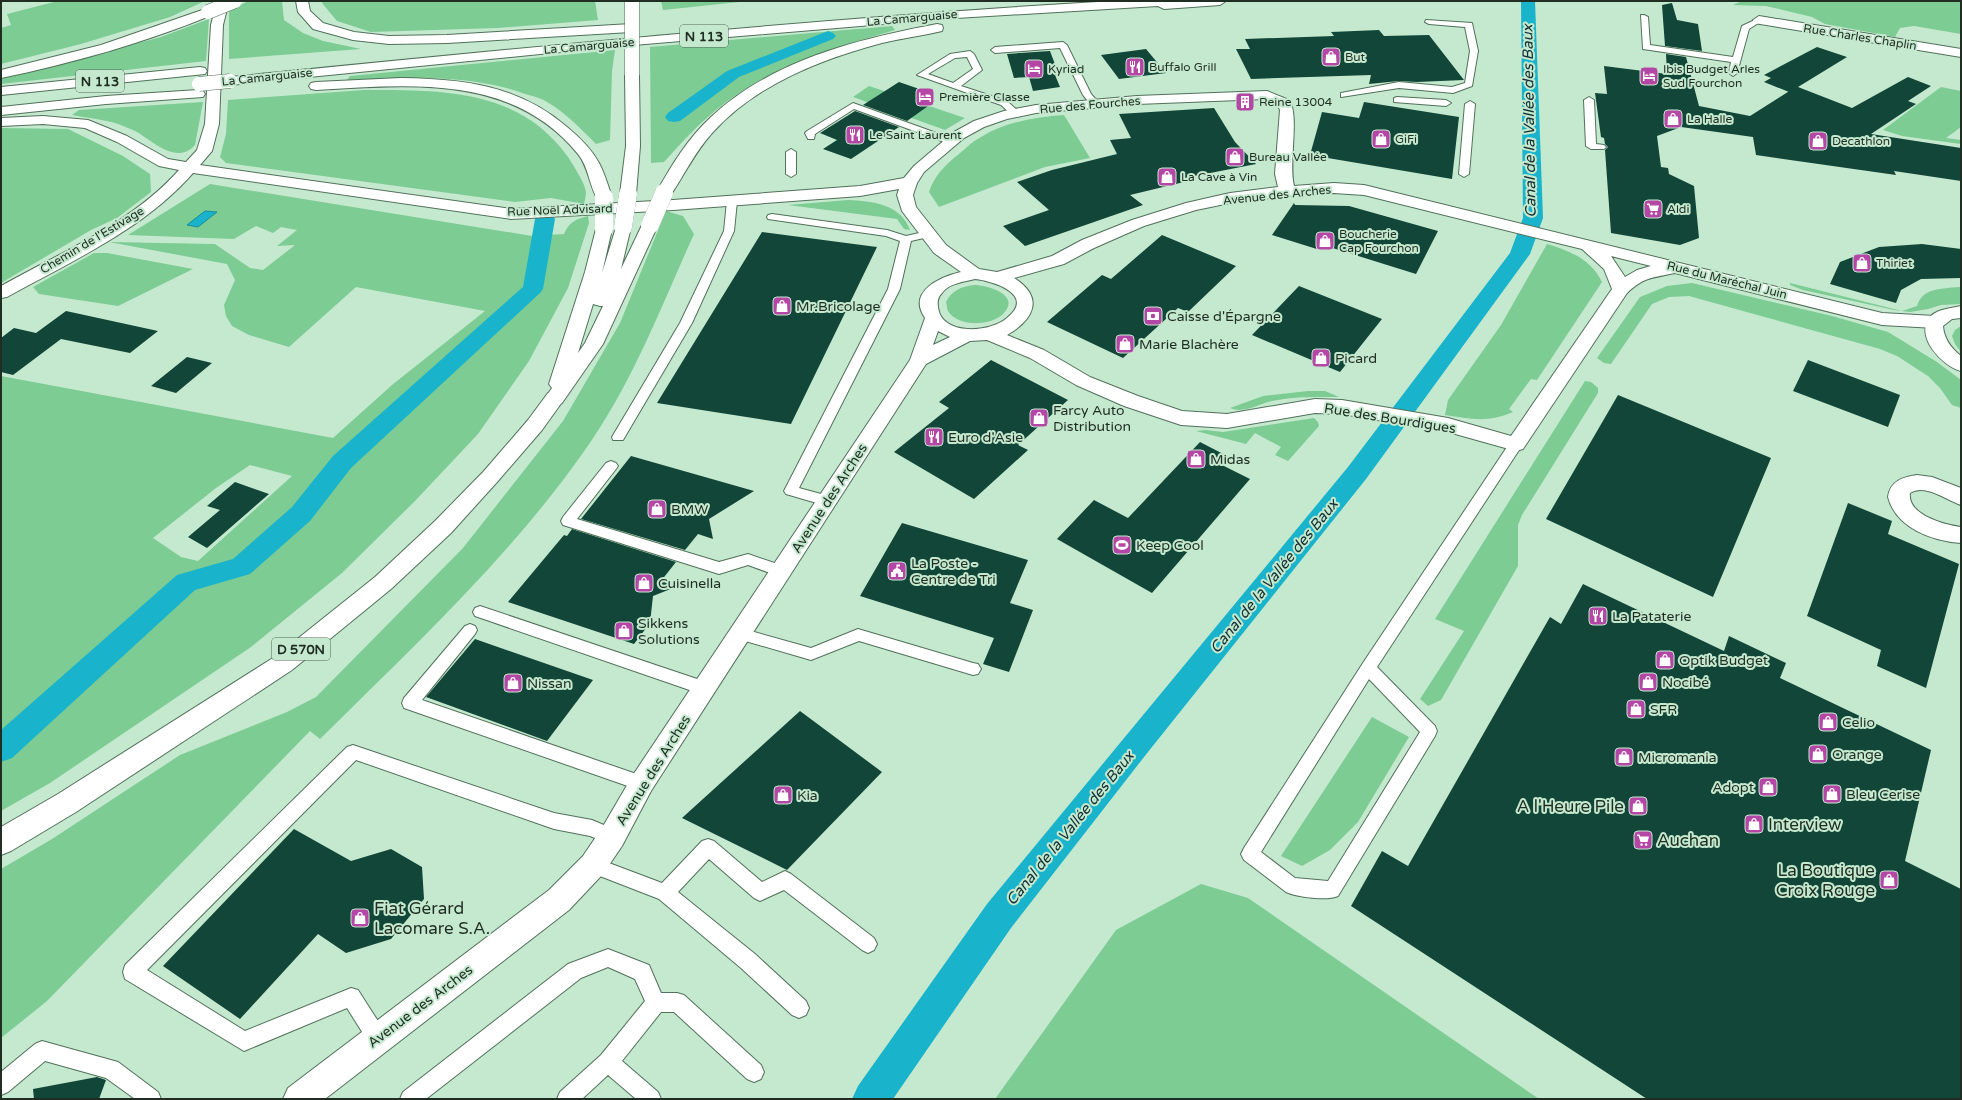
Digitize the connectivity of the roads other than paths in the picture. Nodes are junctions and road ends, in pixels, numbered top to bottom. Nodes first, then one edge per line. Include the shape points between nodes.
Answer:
1 (223, 1) edge
2 (235, 1) edge
3 (302, 1) edge
4 (632, 1) edge
5 (995, 1) edge
6 (1178, 1) edge
7 (1220, 1) edge
8 (1644, 17) dead end
9 (1759, 20) joint
10 (1429, 22) dead end
11 (664, 27) junction
12 (995, 50) dead end
13 (387, 52) dead end
14 (1961, 53) edge
15 (324, 58) dead end
16 (1736, 60) junction
17 (1733, 73) dead end
18 (1, 74) edge
19 (230, 80) junction
20 (199, 83) junction
21 (955, 86) junction
22 (1, 92) edge
23 (1344, 95) dead end
24 (1397, 100) dead end
25 (1589, 100) dead end
26 (1446, 103) dead end
27 (1095, 104) junction
28 (1470, 104) dead end
29 (1, 105) edge
30 (1, 111) edge
31 (1015, 113) junction
32 (1, 122) edge
33 (811, 137) dead end
34 (950, 141) junction
35 (1601, 147) dead end
36 (791, 152) dead end
37 (190, 168) junction
38 (791, 174) dead end
39 (1464, 174) dead end
40 (909, 182) junction
41 (860, 191) junction
42 (1287, 191) junction
43 (732, 201) junction
44 (907, 204) junction
45 (772, 217) dead end
46 (928, 234) junction
47 (906, 239) junction
48 (1576, 242) junction
49 (940, 249) junction
50 (1058, 260) junction
51 (1678, 268) junction
52 (976, 274) junction
53 (998, 278) junction
54 (942, 283) junction
55 (1621, 289) junction
56 (1, 293) edge
57 (1022, 295) junction
58 (1961, 312) edge
59 (1882, 319) junction
60 (933, 320) junction
61 (1018, 320) junction
62 (1935, 322) junction
63 (989, 334) junction
64 (968, 335) junction
65 (1937, 344) junction
66 (1037, 354) junction
67 (919, 360) junction
68 (1961, 365) edge
69 (554, 398) junction
70 (618, 436) dead end
71 (1516, 444) junction
72 (611, 466) dead end
73 (1959, 492) edge
74 (827, 501) junction
75 (1961, 535) edge
76 (781, 571) junction
77 (480, 612) dead end
78 (470, 630) dead end
79 (740, 634) junction
80 (1368, 668) junction
81 (973, 669) dead end
82 (704, 688) junction
83 (642, 783) junction
84 (612, 837) junction
85 (1, 842) edge
86 (593, 865) junction
87 (665, 893) junction
88 (868, 944) dead end
89 (656, 1003) junction
90 (799, 1008) dead end
91 (378, 1039) junction
92 (608, 1062) junction
93 (754, 1072) dead end
94 (1, 1086) edge
95 (151, 1099) edge
96 (299, 1099) edge
97 (410, 1099) edge
98 (567, 1099) edge
99 (651, 1099) edge

1 - 37 main road, Chemin de l'Estivage via 217,25 212,124 204,151
2 - 18 main road, bridge via 104,49
3 - 11 main road via 304,12 318,26 354,36 389,40
4 - 69 main road, bridge via 633,146 624,227 599,304
5 - 11 main road, La Camarguaise / N 113
6 - 19 main road, La Camarguaise / N 113 via 940,15 610,43
7 - 69 main road, bridge via 973,22 916,32 817,59 743,98 717,119 696,142 673,176 594,344
8 - 16 lane via 1646,47
9 - 14 main road, Rue Charles Chaplin
9 - 16 lane via 1745,28
10 - 23 lane via 1469,24 1474,51 1469,84 1453,90 1400,85
11 - 13 main road, La Camarguaise / N 113
12 - 27 lane via 1063,45 1087,95
15 - 19 main road, La Camarguaise / N 113
16 - 17 lane
19 - 20 main road
19 - 20 main road, La Camarguaise / N 113
19 - 69 main road, bridge via 454,84 516,100 540,112 559,127 586,154 593,167 604,197 604,229 594,272
20 - 22 main road, La Camarguaise / N 113
20 - 29 main road, La Camarguaise / N 113
20 - 30 main road via 106,100
21 - 21 lane via 942,82 921,75 953,56 970,54 978,70
21 - 31 lane via 1004,103
24 - 26 lane
25 - 35 lane via 1591,146
27 - 31 main road, Rue des Fourches
27 - 42 main road, Rue des Fourches via 1267,95 1284,103 1287,110 1283,174
28 - 39 lane
31 - 34 main road, Rue des Fourches via 979,124
32 - 37 main road, Rue Noël Advisard via 43,120 88,124 122,139 164,163
33 - 34 lane via 810,133 853,106
34 - 40 main road, Rue des Fourches via 919,169
36 - 38 lane
37 - 43 main road, Rue Noël Advisard via 511,214
37 - 56 main road, Chemin de l'Estivage via 146,209 106,235
40 - 41 main road, Rue Noël Advisard
40 - 44 main road via 905,195
41 - 43 main road, Rue Noël Advisard
41 - 44 main road, Rue Noël Advisard
42 - 48 main road, Avenue des Arches via 1334,188 1364,190
42 - 50 main road, Avenue des Arches via 1230,198 1184,209 1138,223
43 - 70 lane via 729,231 686,323
44 - 46 main road
45 - 47 lane via 887,233
46 - 47 lane
46 - 49 main road
47 - 74 lane via 894,289 791,490
48 - 51 main road, Rue du Maréchal Juin
48 - 55 main road via 1612,266 1618,275
49 - 52 main road
49 - 54 main road
50 - 53 main road, Avenue des Arches
50 - 57 main road, Avenue des Arches
51 - 55 main road via 1647,271 1631,279
51 - 59 main road, Rue du Maréchal Juin
52 - 53 main road
52 - 54 main road
53 - 57 main road via 1017,288
54 - 60 main road via 932,291 928,301 928,310
55 - 71 main road
57 - 61 main road via 1025,303 1024,312
58 - 62 main road via 1944,315
59 - 62 main road, Rue du Maréchal Juin
59 - 65 main road, Rue du Maréchal Juin
60 - 64 main road via 942,327
60 - 67 main road, Avenue des Arches
61 - 63 main road via 1011,326
61 - 66 main road, Rue des Bourdigues
62 - 65 main road via 1932,332
63 - 64 main road
63 - 66 main road, Rue des Bourdigues
64 - 67 main road, Avenue des Arches
65 - 68 main road, Rue du Maréchal Juin
66 - 71 main road, Rue des Bourdigues via 1083,381 1130,401 1181,418 1227,421 1315,406 1342,407 1448,426
67 - 74 main road, Avenue des Arches
69 - 85 main road, D 570N via 525,437 442,528 383,583 284,663
71 - 80 lane
72 - 76 lane via 568,521 719,568 748,559
73 - 75 main road via 1935,485 1912,484 1904,486 1899,498 1902,506 1918,522 1941,532
74 - 76 main road, Avenue des Arches
76 - 79 main road, Avenue des Arches
77 - 82 lane
78 - 83 lane via 410,703
79 - 81 lane via 811,654 858,635
79 - 82 main road, Avenue des Arches
80 - 80 lane via 1250,854 1292,886 1332,890 1429,731
82 - 83 main road, Avenue des Arches
83 - 84 main road, Avenue des Arches
84 - 86 main road, Avenue des Arches
84 - 91 lane via 592,828 554,821 353,752 132,972 244,1041 351,997
86 - 87 lane
86 - 91 main road, Avenue des Arches via 559,900
87 - 88 lane via 708,847 760,892 785,880
87 - 90 lane via 748,961
89 - 92 lane
89 - 93 lane via 677,1002
89 - 97 lane via 642,972 608,958 575,971
91 - 96 main road, Avenue des Arches
92 - 98 lane
92 - 99 lane
94 - 95 lane via 42,1051 111,1069

